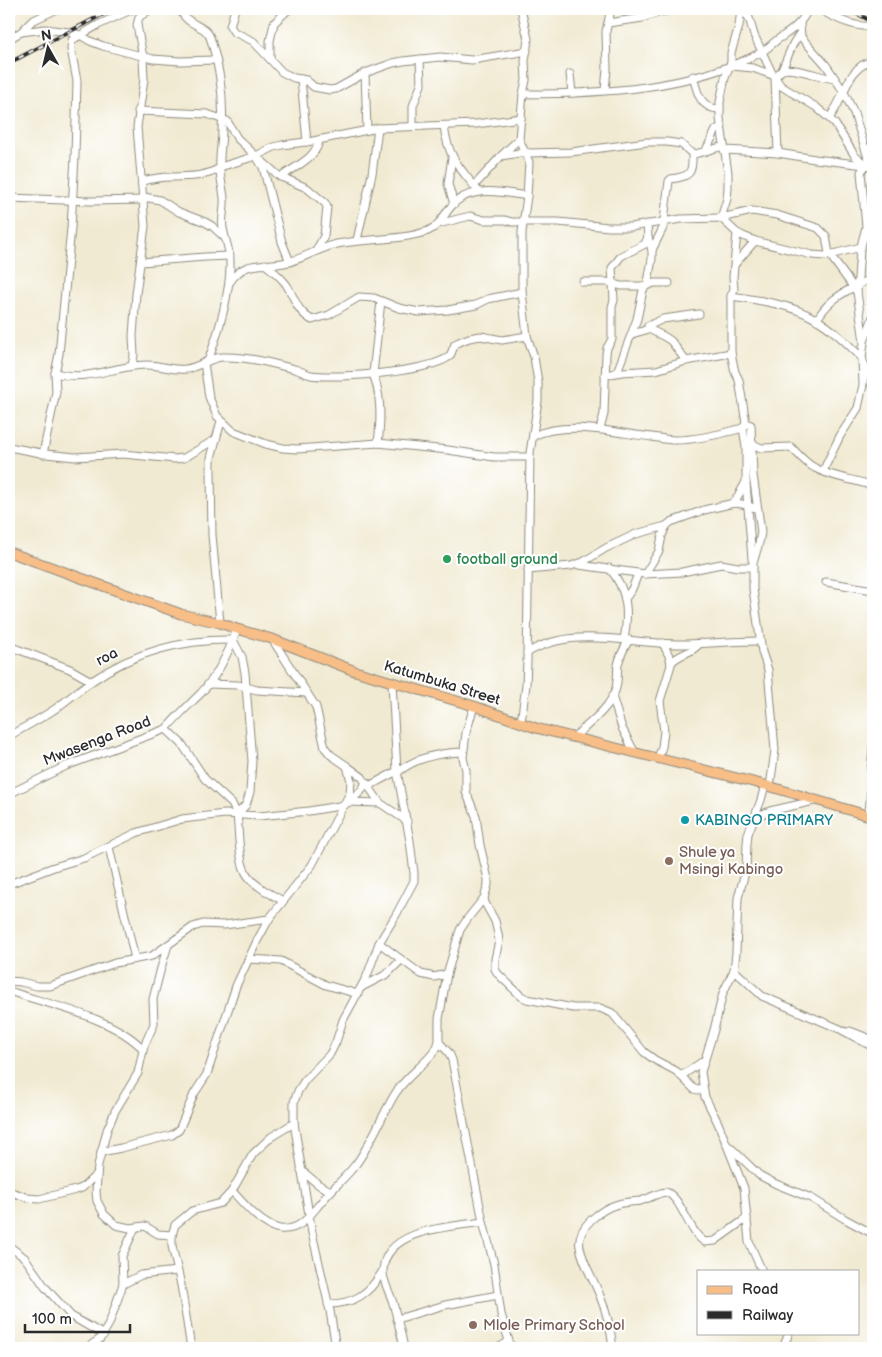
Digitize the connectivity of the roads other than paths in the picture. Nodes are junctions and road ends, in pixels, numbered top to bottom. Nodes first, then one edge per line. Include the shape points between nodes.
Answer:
1 (57, 9) edge
2 (133, 9) edge
3 (151, 9) edge
4 (180, 9) edge
5 (235, 9) edge
6 (289, 9) edge
7 (521, 9) edge
8 (611, 9) edge
9 (679, 9) edge
10 (741, 9) edge
11 (809, 9) edge
12 (819, 9) edge
13 (608, 23) junction
14 (800, 23) junction
15 (873, 26) edge
16 (21, 32) junction
17 (800, 33) junction
18 (80, 34) junction
19 (9, 39) edge
20 (527, 51) junction
21 (762, 51) junction
22 (143, 57) junction
23 (270, 59) junction
24 (420, 59) junction
25 (216, 60) junction
26 (873, 61) edge
27 (730, 66) junction
28 (782, 70) junction
29 (366, 73) junction
30 (570, 74) dead end
31 (693, 76) junction
32 (775, 77) junction
33 (301, 79) junction
34 (835, 79) junction
35 (605, 90) junction
36 (844, 92) junction
37 (572, 93) junction
38 (523, 94) junction
39 (720, 109) junction
40 (138, 111) junction
41 (521, 118) junction
42 (829, 118) junction
43 (222, 119) junction
44 (413, 126) junction
45 (444, 126) junction
46 (722, 126) junction
47 (378, 128) junction
48 (367, 130) junction
49 (519, 139) junction
50 (319, 140) junction
51 (873, 140) edge
52 (307, 142) junction
53 (724, 148) junction
54 (525, 152) junction
55 (705, 152) junction
56 (778, 153) junction
57 (692, 154) junction
58 (256, 156) junction
59 (501, 156) junction
60 (452, 157) junction
61 (869, 163) edge
62 (220, 167) junction
63 (449, 171) junction
64 (464, 174) junction
65 (280, 177) junction
66 (142, 181) junction
67 (267, 184) junction
68 (474, 186) junction
69 (479, 192) junction
70 (527, 196) junction
71 (9, 198) edge
72 (144, 199) junction
73 (72, 200) junction
74 (454, 204) junction
75 (721, 218) junction
76 (664, 221) junction
77 (524, 222) junction
78 (438, 224) junction
79 (648, 224) junction
80 (866, 227) junction
81 (737, 233) junction
82 (648, 237) junction
83 (226, 240) junction
84 (357, 240) junction
85 (755, 241) junction
86 (873, 246) edge
87 (861, 247) junction
88 (317, 249) junction
89 (652, 250) junction
90 (830, 254) junction
91 (230, 256) junction
92 (141, 262) junction
93 (290, 262) junction
94 (265, 264) junction
95 (735, 264) junction
96 (873, 278) edge
97 (583, 282) dead end
98 (669, 283) dead end
99 (229, 284) junction
100 (613, 285) junction
101 (646, 286) junction
102 (856, 288) junction
103 (522, 292) junction
104 (731, 296) junction
105 (381, 301) junction
106 (639, 309) junction
107 (699, 314) dead end
108 (817, 320) junction
109 (872, 322) edge
110 (648, 327) junction
111 (632, 334) junction
112 (527, 336) junction
113 (864, 342) junction
114 (730, 353) junction
115 (862, 358) junction
116 (686, 361) junction
117 (206, 362) junction
118 (132, 366) junction
119 (617, 372) junction
120 (55, 373) junction
121 (373, 374) junction
122 (605, 375) junction
123 (873, 388) edge
124 (221, 421) junction
125 (745, 425) junction
126 (600, 430) junction
127 (533, 436) junction
128 (216, 439) junction
129 (378, 443) junction
130 (753, 444) junction
131 (9, 448) edge
132 (43, 454) junction
133 (530, 458) junction
134 (823, 471) junction
135 (746, 482) junction
136 (873, 486) edge
137 (734, 503) junction
138 (748, 506) junction
139 (758, 509) junction
140 (666, 526) junction
141 (9, 552) edge
142 (576, 564) junction
143 (753, 565) junction
144 (609, 568) junction
145 (528, 570) junction
146 (641, 574) junction
147 (826, 582) dead end
148 (873, 590) edge
149 (625, 599) junction
150 (220, 623) junction
151 (237, 629) junction
152 (272, 638) junction
153 (233, 640) junction
154 (626, 640) junction
155 (760, 641) junction
156 (700, 642) junction
157 (663, 643) junction
158 (9, 646) edge
159 (528, 653) junction
160 (671, 663) junction
161 (91, 681) junction
162 (392, 682) junction
163 (208, 684) junction
164 (246, 687) junction
165 (307, 693) junction
166 (612, 696) junction
167 (474, 706) junction
168 (521, 722) junction
169 (166, 729) junction
170 (9, 736) edge
171 (574, 737) junction
172 (873, 748) edge
173 (462, 752) junction
174 (635, 752) junction
175 (658, 758) junction
176 (347, 766) junction
177 (397, 772) junction
178 (872, 783) edge
179 (367, 784) junction
180 (767, 786) junction
181 (9, 794) edge
182 (814, 801) junction
183 (380, 802) junction
184 (347, 803) junction
185 (237, 814) junction
186 (871, 816) edge
187 (755, 818) junction
188 (407, 821) junction
189 (108, 847) junction
190 (9, 884) edge
191 (484, 898) junction
192 (283, 901) junction
193 (269, 919) junction
194 (379, 943) junction
195 (168, 945) junction
196 (136, 959) junction
197 (248, 959) junction
198 (401, 960) junction
199 (734, 970) junction
200 (448, 974) junction
201 (9, 981) edge
202 (360, 990) junction
203 (9, 991) edge
204 (873, 1040) edge
205 (439, 1042) junction
206 (873, 1046) edge
207 (143, 1049) junction
208 (702, 1062) junction
209 (682, 1076) junction
210 (702, 1091) junction
211 (294, 1123) junction
212 (727, 1144) junction
213 (101, 1152) junction
214 (301, 1170) junction
215 (96, 1175) junction
216 (9, 1191) edge
217 (232, 1191) junction
218 (331, 1191) junction
219 (309, 1218) junction
220 (747, 1218) junction
221 (483, 1222) junction
222 (135, 1228) junction
223 (873, 1234) edge
224 (172, 1235) junction
225 (9, 1246) edge
226 (762, 1270) edge
227 (177, 1271) junction
228 (382, 1272) junction
229 (123, 1284) junction
230 (498, 1295) junction
231 (328, 1304) junction
232 (397, 1319) junction
233 (790, 1334) edge
234 (104, 1335) junction
235 (509, 1345) edge
236 (87, 1348) edge
237 (191, 1348) edge
238 (336, 1348) edge
239 (404, 1348) edge
240 (498, 1348) edge
241 (613, 1348) edge
242 (783, 1348) edge

1 - 16 street via 32,22
2 - 18 street
3 - 22 street via 137,20
4 - 25 street via 186,20 209,35
5 - 23 street via 231,29 253,41
6 - 23 street via 275,20
7 - 20 street via 528,39
8 - 13 street
9 - 13 street
10 - 21 street via 750,18
10 - 27 street
11 - 14 street
12 - 15 street via 848,22
13 - 35 street
14 - 17 street
14 - 21 street
16 - 18 street via 45,29
16 - 19 street
17 - 28 street
17 - 34 street
18 - 22 street via 90,41
18 - 73 street via 71,45 77,81
20 - 24 street via 472,60
20 - 38 street
21 - 27 street
21 - 32 street
22 - 25 street via 168,61
22 - 40 street via 144,79
23 - 33 street via 282,72
24 - 29 street via 393,63
24 - 44 street via 421,85 414,106
25 - 43 street
26 - 36 street via 861,66
27 - 31 street
27 - 32 street via 753,68
27 - 39 street
28 - 32 street
28 - 34 street via 794,69
29 - 33 street via 330,90 314,87
29 - 48 street
30 - 37 street
31 - 35 street via 644,87
31 - 39 street via 703,103
32 - 42 street via 781,86
32 - 56 street
33 - 52 street
34 - 36 street
35 - 37 street
36 - 42 street
36 - 61 street
37 - 38 street
38 - 41 street
39 - 46 street
40 - 43 street via 207,114
40 - 66 street
41 - 45 street
41 - 49 street
42 - 61 street via 855,156
43 - 58 street
43 - 62 street
44 - 45 street
44 - 47 street
45 - 60 street
46 - 53 street
46 - 55 street via 716,130
47 - 48 street
47 - 84 street via 372,174
48 - 50 street
49 - 54 street
49 - 59 street
50 - 52 street
50 - 65 street via 313,154
51 - 61 street
52 - 58 street via 274,147
53 - 55 street
53 - 56 street
53 - 75 street via 728,188
54 - 57 street via 565,152 667,142 681,144
54 - 59 street
54 - 70 street via 529,162
55 - 57 street
56 - 61 street
57 - 76 street via 689,175 669,181
58 - 62 street
58 - 65 street
58 - 67 street
59 - 68 street
60 - 63 street
60 - 64 street
61 - 80 street via 862,172
62 - 66 street via 202,176
62 - 83 street via 224,197 222,227
63 - 64 street
63 - 74 street via 448,184
64 - 68 street
65 - 67 street
65 - 88 street via 314,193 325,202 324,236
66 - 72 street
67 - 93 street
68 - 69 street
69 - 70 street via 499,191
69 - 74 street
70 - 77 street
71 - 73 street
72 - 73 street
72 - 83 street via 160,200 205,222
72 - 92 street via 146,226
73 - 120 street
74 - 78 street
75 - 76 street
75 - 81 street
75 - 90 street via 752,212 777,214 809,224 826,236
76 - 79 street
76 - 89 street
77 - 78 street via 470,216
77 - 79 street via 608,227
77 - 103 street
78 - 84 street via 415,234
79 - 82 street
80 - 86 street
80 - 87 street
81 - 85 street
81 - 95 street
82 - 89 street
82 - 100 street via 645,244 621,256 612,268
83 - 91 street
84 - 88 street
85 - 90 street via 812,255
85 - 95 street
86 - 87 street
87 - 90 street
87 - 102 street
88 - 93 street
89 - 101 street
90 - 102 street
91 - 92 street
91 - 99 street
92 - 118 street
93 - 94 street
94 - 99 street via 239,270
94 - 105 street via 286,285 304,316 312,320 329,315 359,297
95 - 104 street
96 - 102 street
97 - 100 street
98 - 101 street
99 - 117 street via 214,346
100 - 101 street
100 - 122 street via 612,339 607,348
101 - 106 street
102 - 108 street via 841,294
102 - 113 street
103 - 105 street via 442,311 419,312
103 - 112 street
104 - 108 street via 796,310
104 - 114 street
105 - 121 street
106 - 110 street
106 - 111 street
107 - 110 street via 663,319
108 - 115 street
109 - 113 street
110 - 111 street
110 - 116 street via 671,341
111 - 119 street
112 - 121 street via 502,340 481,336 469,338 459,342 450,356 440,361
112 - 127 street via 538,382
113 - 115 street
114 - 116 street
114 - 125 street via 739,380
115 - 123 street
115 - 134 street via 863,384 858,408
116 - 119 street via 656,370
117 - 118 street via 179,370 147,364
117 - 121 street via 223,357 248,358 296,369 308,375
117 - 124 street via 212,406
118 - 120 street via 73,377
119 - 122 street
120 - 132 street via 56,392
121 - 129 street via 380,405
122 - 126 street via 604,414
124 - 128 street
124 - 129 street via 233,431 283,448
125 - 126 street via 706,436 675,440
125 - 130 street via 751,425
125 - 135 street
126 - 127 street via 551,430
127 - 133 street
128 - 132 street via 175,460 123,454
128 - 150 street via 211,458 212,535
129 - 133 street via 494,457
130 - 134 street via 761,448 791,447 803,460
130 - 139 street
131 - 132 street
133 - 145 street
134 - 136 street
135 - 137 street
135 - 138 street
137 - 138 street
137 - 140 street via 704,510
138 - 139 street
138 - 143 street
139 - 143 street via 761,532
140 - 142 street via 636,534
140 - 146 street via 659,551
141 - 150 main road, Katumbuka Street via 181,614
142 - 144 street
142 - 145 street
143 - 146 street via 738,568 721,564 682,572
143 - 155 street
144 - 146 street
144 - 149 street via 621,585
145 - 159 street
146 - 149 street
147 - 148 street
149 - 154 street
150 - 151 main road, Katumbuka Street
151 - 152 main road, Katumbuka Street
151 - 153 street, Mwasenga Road
152 - 162 main road, Katumbuka Street
152 - 165 street
153 - 161 street, roa via 177,644 152,651
153 - 163 street, Mwasenga Road
153 - 164 street via 242,657
154 - 157 street
154 - 159 street via 598,637 564,641 537,647
154 - 166 street
155 - 156 street
155 - 180 street via 768,670 775,750
156 - 157 street
156 - 160 street via 691,652
157 - 160 street
158 - 161 street via 70,669
159 - 168 street
160 - 175 street via 660,702 664,731
161 - 170 street, roa via 51,712
162 - 167 main road, Katumbuka Street
162 - 177 street
163 - 164 street
163 - 169 street, Mwasenga Road
164 - 165 street
164 - 185 street via 252,762 250,792 246,805
165 - 176 street via 316,707 325,748
166 - 171 street
166 - 174 street via 622,728
167 - 168 main road, Katumbuka Street
167 - 173 street
168 - 171 main road, Katumbuka Street
169 - 181 street, Mwasenga Road via 66,766
169 - 185 street via 182,744 205,779 232,804
171 - 174 main road, Katumbuka Street
172 - 178 street
173 - 177 street via 417,760
173 - 191 street via 467,774 466,792 476,816 488,878
174 - 175 main road, Katumbuka Street
175 - 180 main road, Katumbuka Street
176 - 179 street
176 - 184 street via 351,787
177 - 179 street
177 - 188 street
178 - 186 street
179 - 183 street
179 - 184 street
180 - 182 main road, Katumbuka Street
180 - 187 street
182 - 186 main road, Katumbuka Street
182 - 187 street via 770,811
183 - 184 street
183 - 188 street
184 - 185 street via 309,811 259,816
184 - 192 street via 312,865
185 - 189 street via 182,819 131,835
185 - 192 street via 246,875
187 - 199 street via 746,843 746,869 738,898
188 - 194 street via 414,881
189 - 190 street
189 - 196 street
191 - 200 street via 460,930
191 - 209 street via 498,934 495,969 521,996 578,1008 596,1007 612,1013 644,1052
192 - 193 street
193 - 195 street via 224,925 203,924 193,927
193 - 197 street
194 - 198 street
194 - 202 street
195 - 196 street via 152,956
195 - 207 street via 153,999 154,1024
196 - 201 street via 50,986
197 - 202 street via 281,961 326,984
197 - 213 street via 207,1074 194,1094 179,1130 172,1135
198 - 200 street via 426,976
198 - 202 street via 387,974
199 - 204 street via 763,996
199 - 206 street via 762,996
199 - 208 street via 723,993
200 - 205 street via 439,1019
202 - 211 street via 343,1020 330,1054 298,1091 294,1102
203 - 207 street via 98,1021 130,1037
205 - 218 street via 429,1058 398,1089 356,1165
205 - 221 street via 452,1060
207 - 213 street via 138,1073 109,1123
208 - 209 street
208 - 210 street
209 - 210 street via 694,1089
210 - 212 street
211 - 214 street
211 - 217 street via 271,1137 254,1154
212 - 220 street via 744,1188
212 - 223 street via 759,1175 810,1198
213 - 215 street
214 - 218 street via 319,1186
214 - 219 street
215 - 216 street via 82,1188 39,1199
215 - 222 street via 97,1201 104,1214 116,1225
217 - 219 street via 258,1217 275,1227 290,1228
217 - 224 street via 220,1203 188,1214 175,1225
218 - 219 street
219 - 231 street
220 - 226 street via 749,1242
220 - 241 street via 715,1241 706,1242 694,1231 675,1199 666,1192 645,1200 618,1204 594,1217 579,1244 607,1314
221 - 228 street via 426,1232 402,1240 392,1248
221 - 230 street
222 - 224 street via 145,1226 158,1234
222 - 229 street via 122,1256
224 - 227 street
225 - 234 street via 25,1258 70,1316
227 - 229 street via 141,1275
227 - 237 street
228 - 231 street via 360,1296 345,1303
228 - 232 street
229 - 234 street
230 - 232 street
230 - 235 street
231 - 238 street
232 - 239 street
233 - 242 street
234 - 236 street
235 - 240 street

